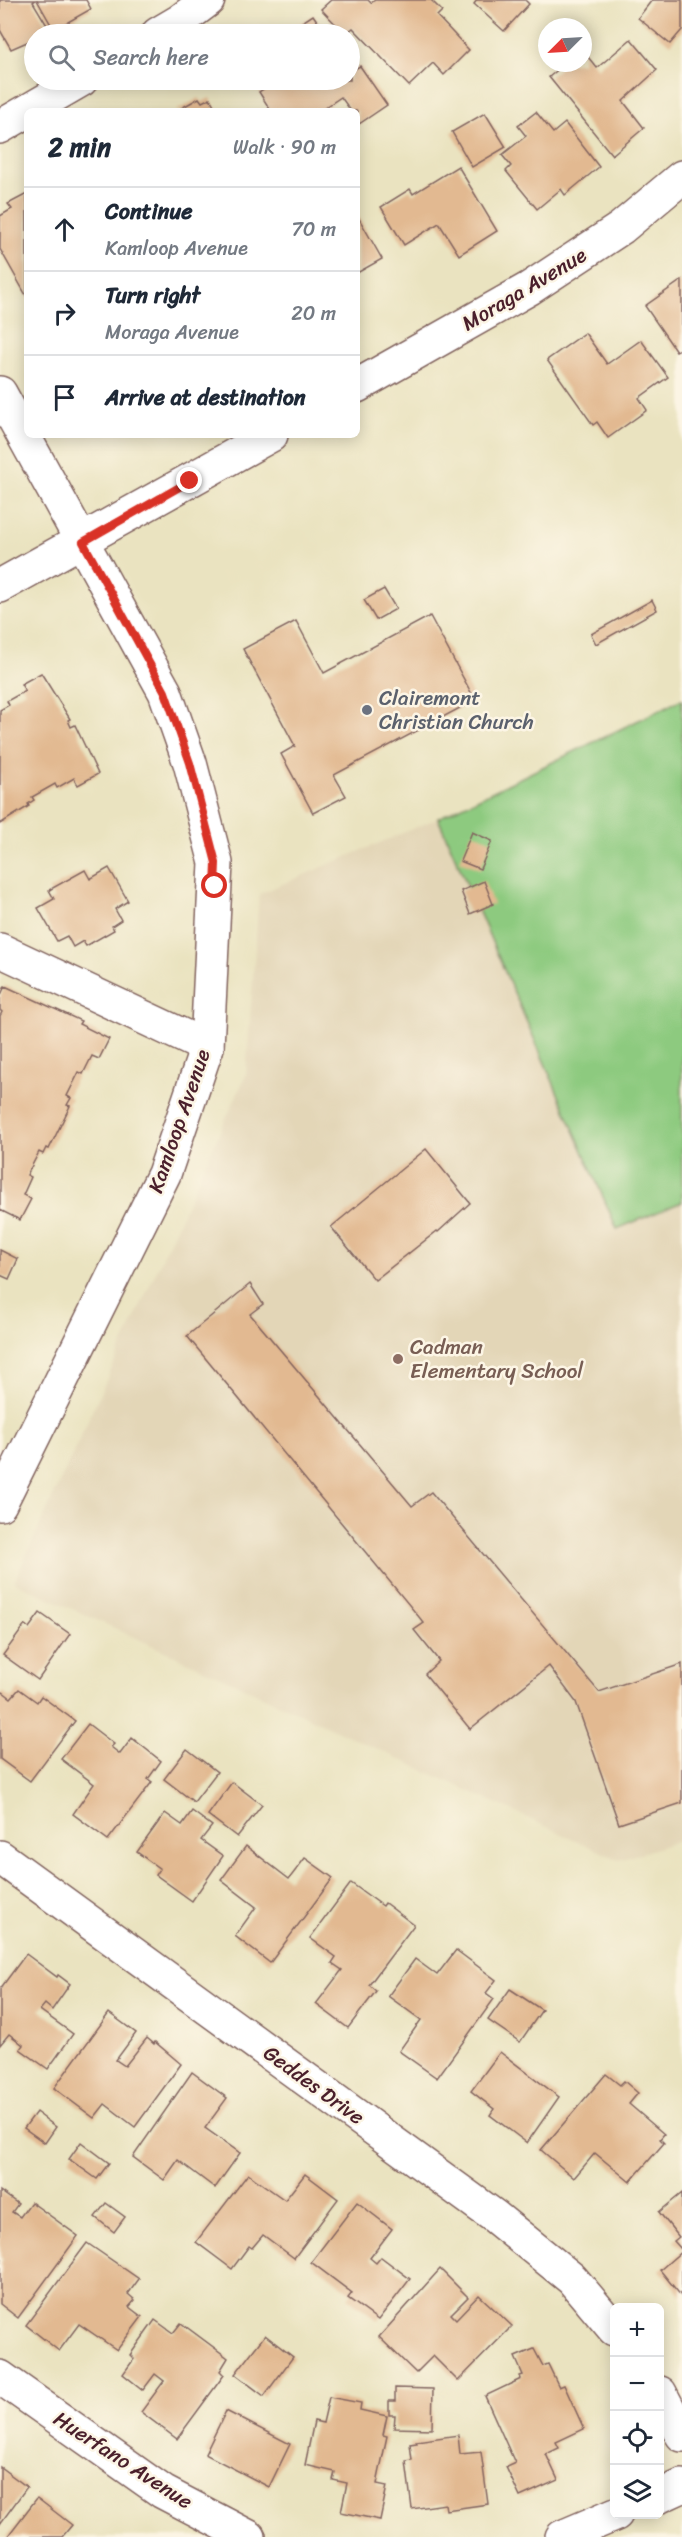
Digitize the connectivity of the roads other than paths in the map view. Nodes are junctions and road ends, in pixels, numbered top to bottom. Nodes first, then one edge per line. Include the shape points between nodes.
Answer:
1 (208, 0) edge
2 (175, 24) edge
3 (64, 90) edge
4 (33, 108) edge
5 (24, 113) edge
6 (0, 127) edge
7 (682, 177) edge
8 (360, 384) edge
9 (0, 393) edge
10 (24, 436) edge
11 (25, 438) edge
12 (266, 438) edge
13 (83, 542) junction
14 (0, 586) edge
15 (0, 950) edge
16 (207, 1047) junction
17 (3, 1493) edge
18 (0, 1857) edge
19 (610, 2323) edge
20 (0, 2377) edge
21 (664, 2400) edge
22 (682, 2434) edge
23 (682, 2486) edge
24 (664, 2494) edge
25 (610, 2517) edge
26 (249, 2537) edge
27 (562, 2537) edge

1 - 2 street
3 - 4 street
5 - 6 street
7 - 8 street, Moraga Avenue via 621,228 530,288
9 - 10 street, Kamloop Avenue
11 - 13 street, Kamloop Avenue
12 - 13 street
13 - 14 street
13 - 16 street, Kamloop Avenue via 165,692 190,763 216,863
15 - 16 street
16 - 17 street, Kamloop Avenue via 164,1174
18 - 19 street, Geddes Drive via 494,2216 572,2279
20 - 26 street, Huerfano Avenue via 164,2492
21 - 22 street
23 - 24 street
25 - 27 street

